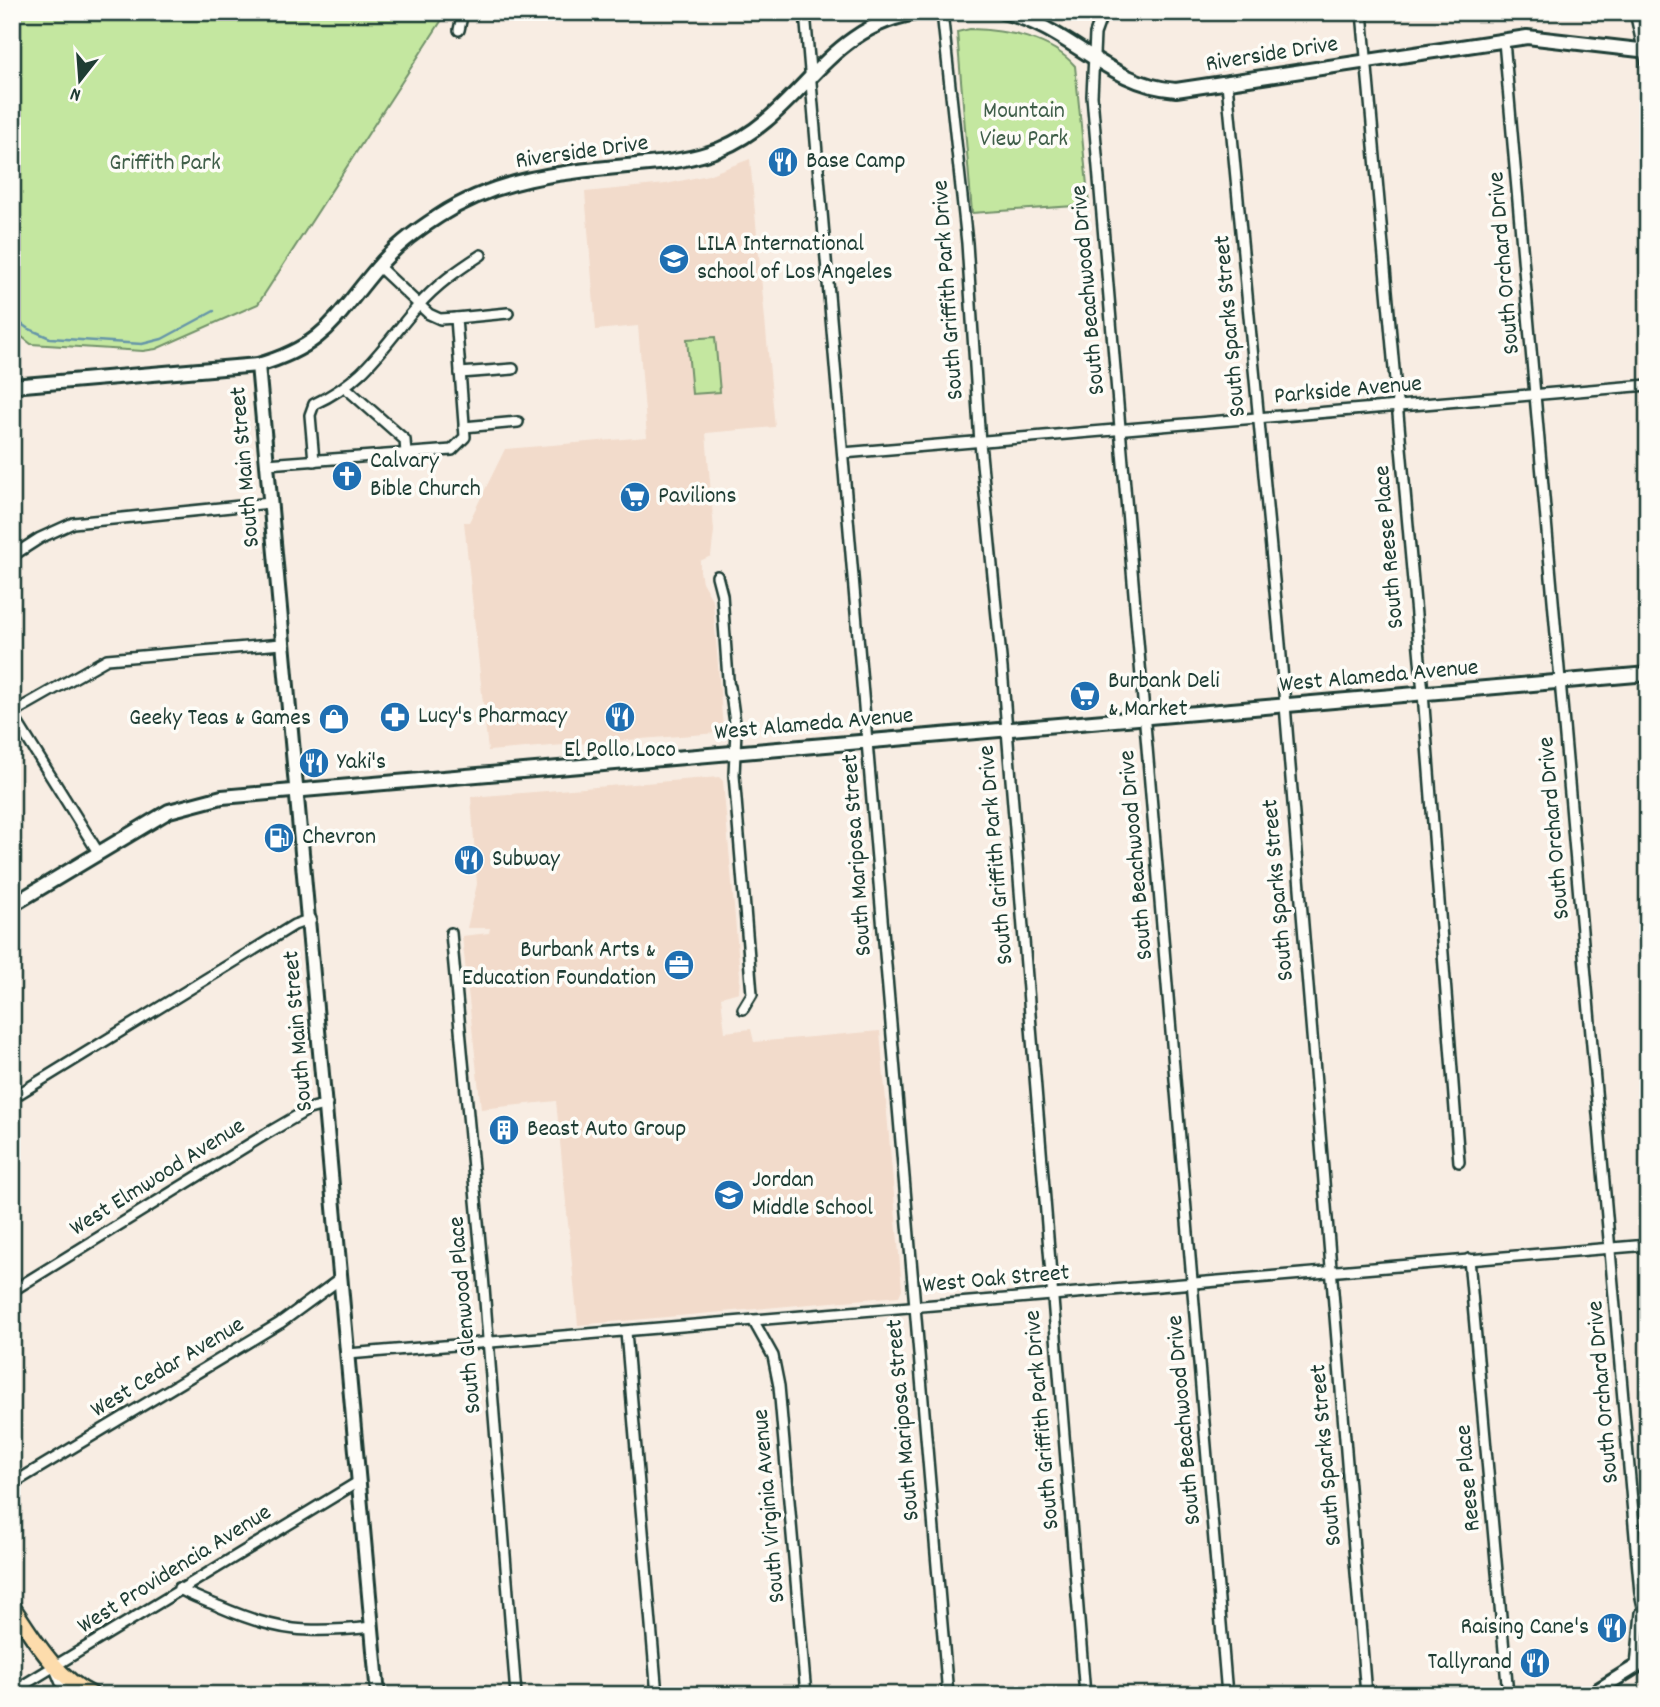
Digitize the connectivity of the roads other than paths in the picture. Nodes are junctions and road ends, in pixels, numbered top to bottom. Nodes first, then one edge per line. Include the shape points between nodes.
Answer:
1 (463, 12) edge
2 (805, 12) edge
3 (923, 12) edge
4 (942, 12) edge
5 (1002, 12) edge
6 (1103, 12) edge
7 (1362, 12) edge
8 (1635, 12) edge
9 (459, 30) dead end
10 (1504, 41) junction
11 (1645, 50) edge
12 (1093, 58) junction
13 (1368, 61) junction
14 (1648, 71) edge
15 (808, 78) junction
16 (1227, 83) junction
17 (481, 255) dead end
18 (378, 266) junction
19 (419, 305) junction
20 (508, 313) dead end
21 (456, 318) junction
22 (258, 365) junction
23 (513, 369) dead end
24 (460, 373) junction
25 (1648, 385) edge
26 (12, 386) edge
27 (346, 388) junction
28 (1535, 395) junction
29 (1397, 407) junction
30 (1258, 418) junction
31 (518, 422) dead end
32 (464, 426) junction
33 (1121, 430) junction
34 (980, 443) junction
35 (843, 453) junction
36 (406, 454) junction
37 (314, 461) junction
38 (267, 464) junction
39 (270, 503) junction
40 (12, 556) edge
41 (717, 576) dead end
42 (282, 644) junction
43 (1648, 674) edge
44 (1562, 682) junction
45 (1423, 693) junction
46 (1285, 706) junction
47 (12, 713) edge
48 (1145, 717) junction
49 (1007, 730) junction
50 (869, 741) junction
51 (734, 753) junction
52 (298, 790) junction
53 (98, 852) junction
54 (12, 905) edge
55 (310, 919) junction
56 (451, 933) dead end
57 (743, 1009) dead end
58 (12, 1098) edge
59 (327, 1104) junction
60 (1459, 1162) dead end
61 (1648, 1245) edge
62 (1611, 1248) junction
63 (1469, 1259) junction
64 (1331, 1272) junction
65 (340, 1279) junction
66 (1193, 1283) junction
67 (12, 1291) edge
68 (1052, 1294) junction
69 (914, 1306) junction
70 (752, 1320) junction
71 (626, 1332) junction
72 (487, 1343) junction
73 (348, 1354) junction
74 (358, 1482) junction
75 (12, 1484) edge
76 (178, 1588) junction
77 (12, 1606) edge
78 (1642, 1611) junction
79 (372, 1627) junction
80 (1648, 1629) edge
81 (1648, 1659) edge
82 (1636, 1666) junction
83 (54, 1667) junction
84 (12, 1692) edge
85 (66, 1695) edge
86 (93, 1695) edge
87 (378, 1695) edge
88 (516, 1695) edge
89 (657, 1695) edge
90 (806, 1695) edge
91 (948, 1695) edge
92 (1085, 1695) edge
93 (1227, 1695) edge
94 (1366, 1695) edge
95 (1508, 1695) edge
96 (1590, 1695) edge

1 - 9 street
2 - 15 street, South Mariposa Street
3 - 15 main road, Riverside Drive via 866,29 825,58
4 - 34 street, South Griffith Park Drive via 967,243
5 - 12 main road, Riverside Drive via 1041,25
6 - 12 street, South Beachwood Drive
7 - 13 street, South Reese Place
8 - 11 street
10 - 11 main road, Riverside Drive via 1546,37
10 - 13 main road, Riverside Drive
10 - 28 street, South Orchard Drive
11 - 14 street
12 - 16 main road, Riverside Drive via 1150,86 1176,90
12 - 33 street, South Beachwood Drive via 1092,96
13 - 16 main road, Riverside Drive
13 - 29 street, South Reese Place
15 - 18 main road, Riverside Drive via 762,124 719,150 677,161 538,176 492,189 440,215
15 - 35 street, South Mariposa Street
16 - 30 street, South Sparks Street
17 - 19 street via 450,274
18 - 19 street
18 - 22 main road, Riverside Drive via 327,331 296,352
19 - 21 street via 434,317
19 - 27 street via 374,362
20 - 21 street
21 - 24 street
22 - 26 main road, Riverside Drive
22 - 38 main road, South Main Street
23 - 24 street
24 - 32 street
25 - 28 street, Parkside Avenue
27 - 36 street via 405,440
27 - 37 street via 311,409
28 - 29 street, Parkside Avenue
28 - 44 street, South Orchard Drive
29 - 30 street, Parkside Avenue
29 - 45 street, South Reese Place
30 - 33 street, Parkside Avenue
30 - 46 street, South Sparks Street
31 - 32 street
32 - 36 street via 465,437 452,450
33 - 34 street, Parkside Avenue
33 - 48 street, South Beachwood Drive
34 - 35 street, Parkside Avenue
34 - 49 street, South Griffith Park Drive
35 - 50 street, South Mariposa Street
36 - 37 street
37 - 38 street
38 - 39 main road, South Main Street
39 - 40 street via 73,523
39 - 42 main road, South Main Street
41 - 51 street via 733,692
42 - 47 street via 107,659
42 - 52 main road, South Main Street
43 - 44 main road, West Alameda Avenue
44 - 45 main road, West Alameda Avenue
44 - 62 street, South Orchard Drive
45 - 46 main road, West Alameda Avenue
45 - 60 street, South Reese Place
46 - 48 main road, West Alameda Avenue
46 - 64 street, South Sparks Street
47 - 53 street
48 - 49 main road, West Alameda Avenue
48 - 66 street, South Beachwood Drive
49 - 50 main road, West Alameda Avenue
49 - 68 street, South Griffith Park Drive
50 - 51 main road, West Alameda Avenue
50 - 69 street, South Mariposa Street
51 - 52 main road, West Alameda Avenue
51 - 57 street via 752,994
52 - 53 main road, West Alameda Avenue via 186,805
52 - 55 main road, South Main Street
53 - 54 main road, West Alameda Avenue
55 - 58 street
55 - 59 main road, South Main Street
56 - 72 street, South Glenwood Place
59 - 65 main road, South Main Street
59 - 67 street, West Elmwood Avenue via 266,1134
61 - 62 street, West Oak Street
62 - 63 street, West Oak Street
62 - 78 street, South Orchard Drive
63 - 64 street, West Oak Street
63 - 95 street, Reese Place
64 - 66 street, West Oak Street
64 - 94 street, South Sparks Street
65 - 73 main road, South Main Street
65 - 75 street, West Cedar Avenue via 280,1323
66 - 68 street, West Oak Street
66 - 93 street, South Beachwood Drive
68 - 69 street, West Oak Street
68 - 92 street, South Griffith Park Drive
69 - 70 street, West Oak Street
69 - 91 street, South Mariposa Street
70 - 71 street, West Oak Street
70 - 90 street, South Virginia Avenue via 773,1356 779,1386
71 - 72 street, West Oak Street
71 - 89 street
72 - 73 street, West Oak Street
72 - 88 street, South Glenwood Place
73 - 74 main road, South Main Street
74 - 76 street, West Providencia Avenue
74 - 79 main road, South Main Street
76 - 79 street via 236,1614 291,1631
76 - 83 street, West Providencia Avenue
77 - 83 main road
78 - 80 street, South Orchard Drive
78 - 82 street, South Orchard Drive
79 - 87 main road, South Main Street
81 - 82 main road
82 - 96 main road
83 - 84 street, West Providencia Avenue
83 - 85 street
83 - 86 main road via 74,1686

